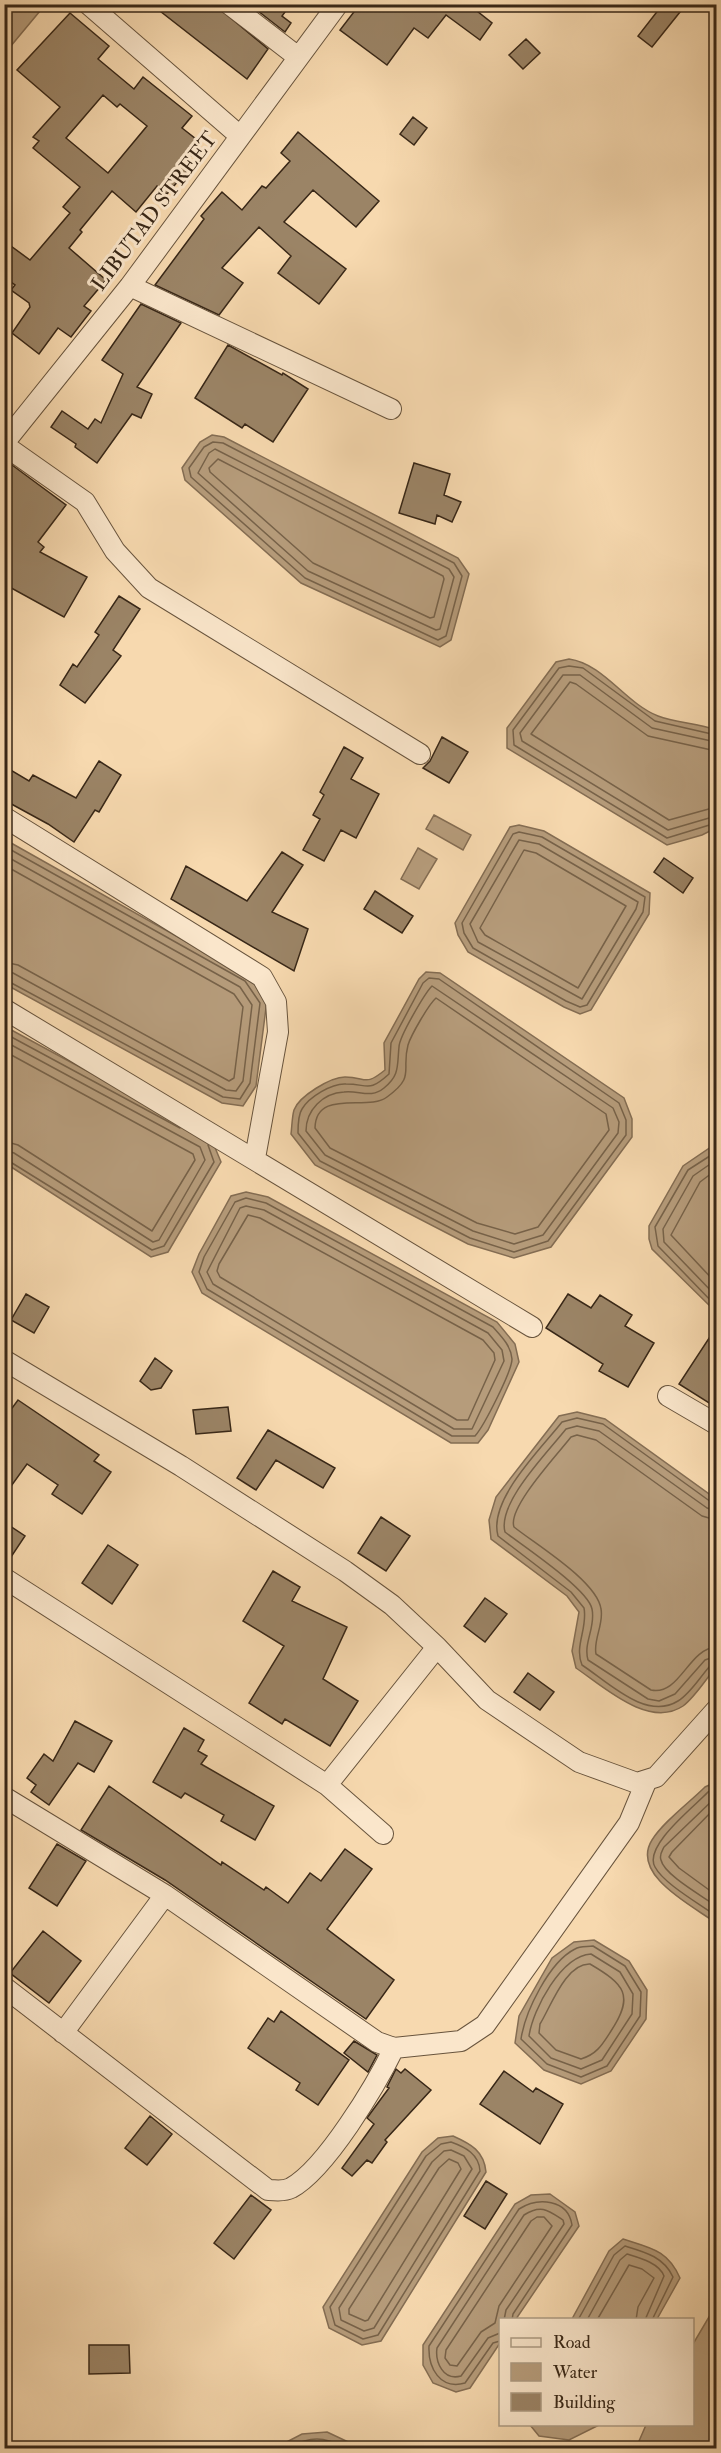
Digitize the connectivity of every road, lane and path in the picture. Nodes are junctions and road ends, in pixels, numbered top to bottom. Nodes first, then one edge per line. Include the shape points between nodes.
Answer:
1 (88, 4) edge
2 (229, 4) edge
3 (330, 8) edge
4 (298, 57) junction
5 (240, 136) junction
6 (130, 286) junction
7 (391, 409) dead end
8 (4, 444) edge
9 (420, 754) dead end
10 (4, 817) edge
11 (4, 1009) edge
12 (255, 1158) junction
13 (532, 1327) dead end
14 (4, 1360) edge
15 (668, 1396) dead end
16 (717, 1424) edge
17 (4, 1578) edge
18 (437, 1647) junction
19 (717, 1710) edge
20 (646, 1782) junction
21 (327, 1785) junction
22 (4, 1797) edge
23 (382, 1834) dead end
24 (165, 1894) junction
25 (4, 1987) edge
26 (63, 2033) junction
27 (394, 2048) junction

1 - 5 street
2 - 4 street
3 - 4 street, LIBUTAD STREET
4 - 5 street, LIBUTAD STREET
5 - 6 street, LIBUTAD STREET
6 - 7 street
6 - 8 street, LIBUTAD STREET
8 - 9 street via 85,502 115,551 149,588
10 - 12 street via 262,977 276,1002 278,1032
11 - 12 street
12 - 13 street
14 - 18 street via 181,1466 345,1572 392,1605
15 - 16 street
17 - 21 street
18 - 20 street via 487,1700 579,1762 618,1778
18 - 21 street
19 - 20 street via 656,1777
20 - 27 street via 629,1823 484,2025 461,2041
21 - 23 street
22 - 24 street
24 - 26 street
24 - 27 street via 376,2042
25 - 26 street
26 - 27 street via 253,2180 268,2190 281,2191 291,2188 311,2171 350,2123

